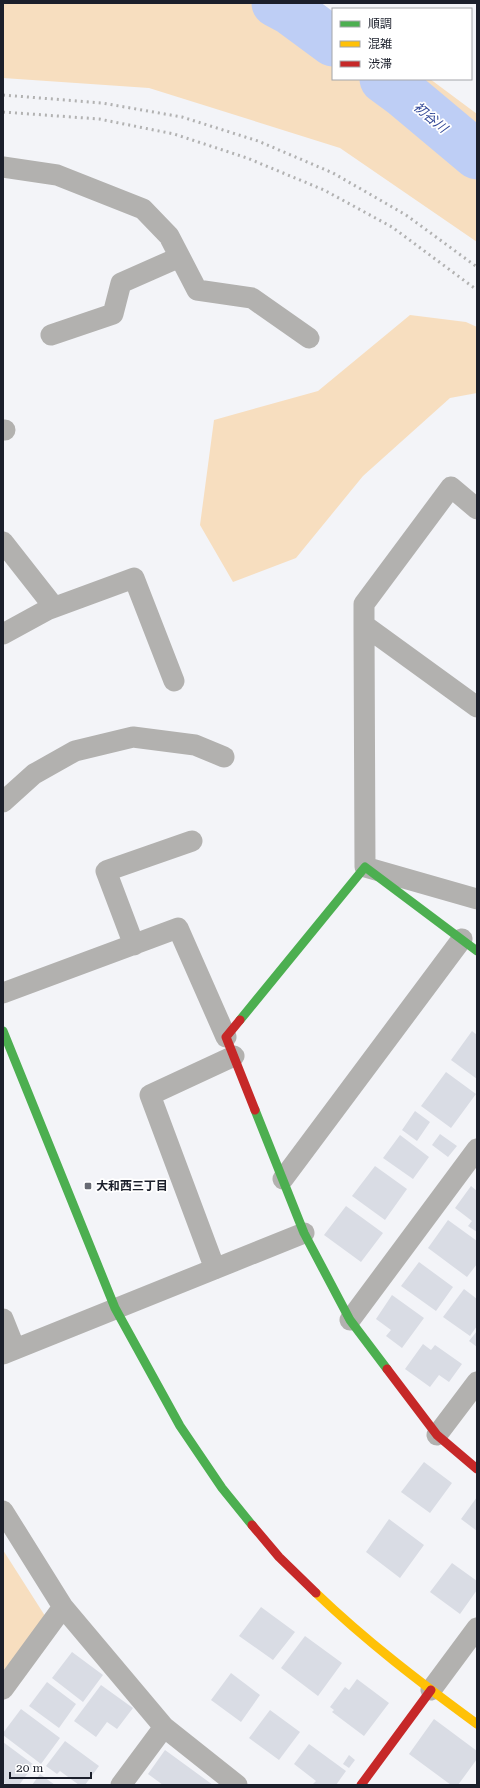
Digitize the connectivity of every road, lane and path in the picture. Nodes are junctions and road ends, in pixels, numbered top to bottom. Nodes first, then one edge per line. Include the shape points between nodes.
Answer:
1 (3, 167) edge
2 (180, 257) junction
3 (51, 334) dead end
4 (309, 338) dead end
5 (477, 509) edge
6 (3, 542) edge
7 (54, 607) junction
8 (364, 625) junction
9 (3, 634) edge
10 (174, 681) dead end
11 (477, 706) edge
12 (224, 757) dead end
13 (3, 802) edge
14 (192, 841) dead end
15 (365, 867) junction
16 (477, 899) edge
17 (134, 945) junction
18 (469, 945) edge
19 (3, 993) edge
20 (3, 1032) edge
21 (230, 1046) junction
22 (477, 1150) edge
23 (283, 1179) junction
24 (304, 1232) junction
25 (215, 1269) junction
26 (115, 1308) junction
27 (3, 1319) edge
28 (350, 1320) junction
29 (9, 1352) edge
30 (477, 1382) edge
31 (437, 1435) junction
32 (477, 1469) edge
33 (3, 1510) edge
34 (63, 1607) junction
35 (477, 1628) edge
36 (3, 1689) edge
37 (431, 1690) junction
38 (477, 1724) edge
39 (164, 1727) junction
40 (121, 1785) edge
41 (237, 1785) edge
42 (361, 1785) edge

1 - 2 street via 57,176 143,208 169,236
2 - 3 street via 121,284 113,314
2 - 4 street via 197,290 252,298
5 - 8 street via 451,487 364,604
6 - 7 street
7 - 9 street
7 - 10 street via 134,578
8 - 11 street
8 - 15 street
12 - 13 street via 195,745 133,737 75,751 34,774
14 - 17 street via 106,871
15 - 16 street
15 - 18 street
15 - 21 street
17 - 19 street
17 - 21 street via 178,928
18 - 23 street
20 - 26 street
21 - 23 street
21 - 25 street via 150,1095
22 - 28 street
23 - 24 street
24 - 25 street
24 - 28 street
25 - 26 street
26 - 29 street
26 - 37 street via 180,1426 226,1494 279,1557 347,1623
27 - 29 street
28 - 31 street
30 - 31 street
31 - 32 street
33 - 34 street
34 - 36 street
34 - 39 street
35 - 37 street
37 - 38 street
37 - 42 street
39 - 40 street
39 - 41 street

